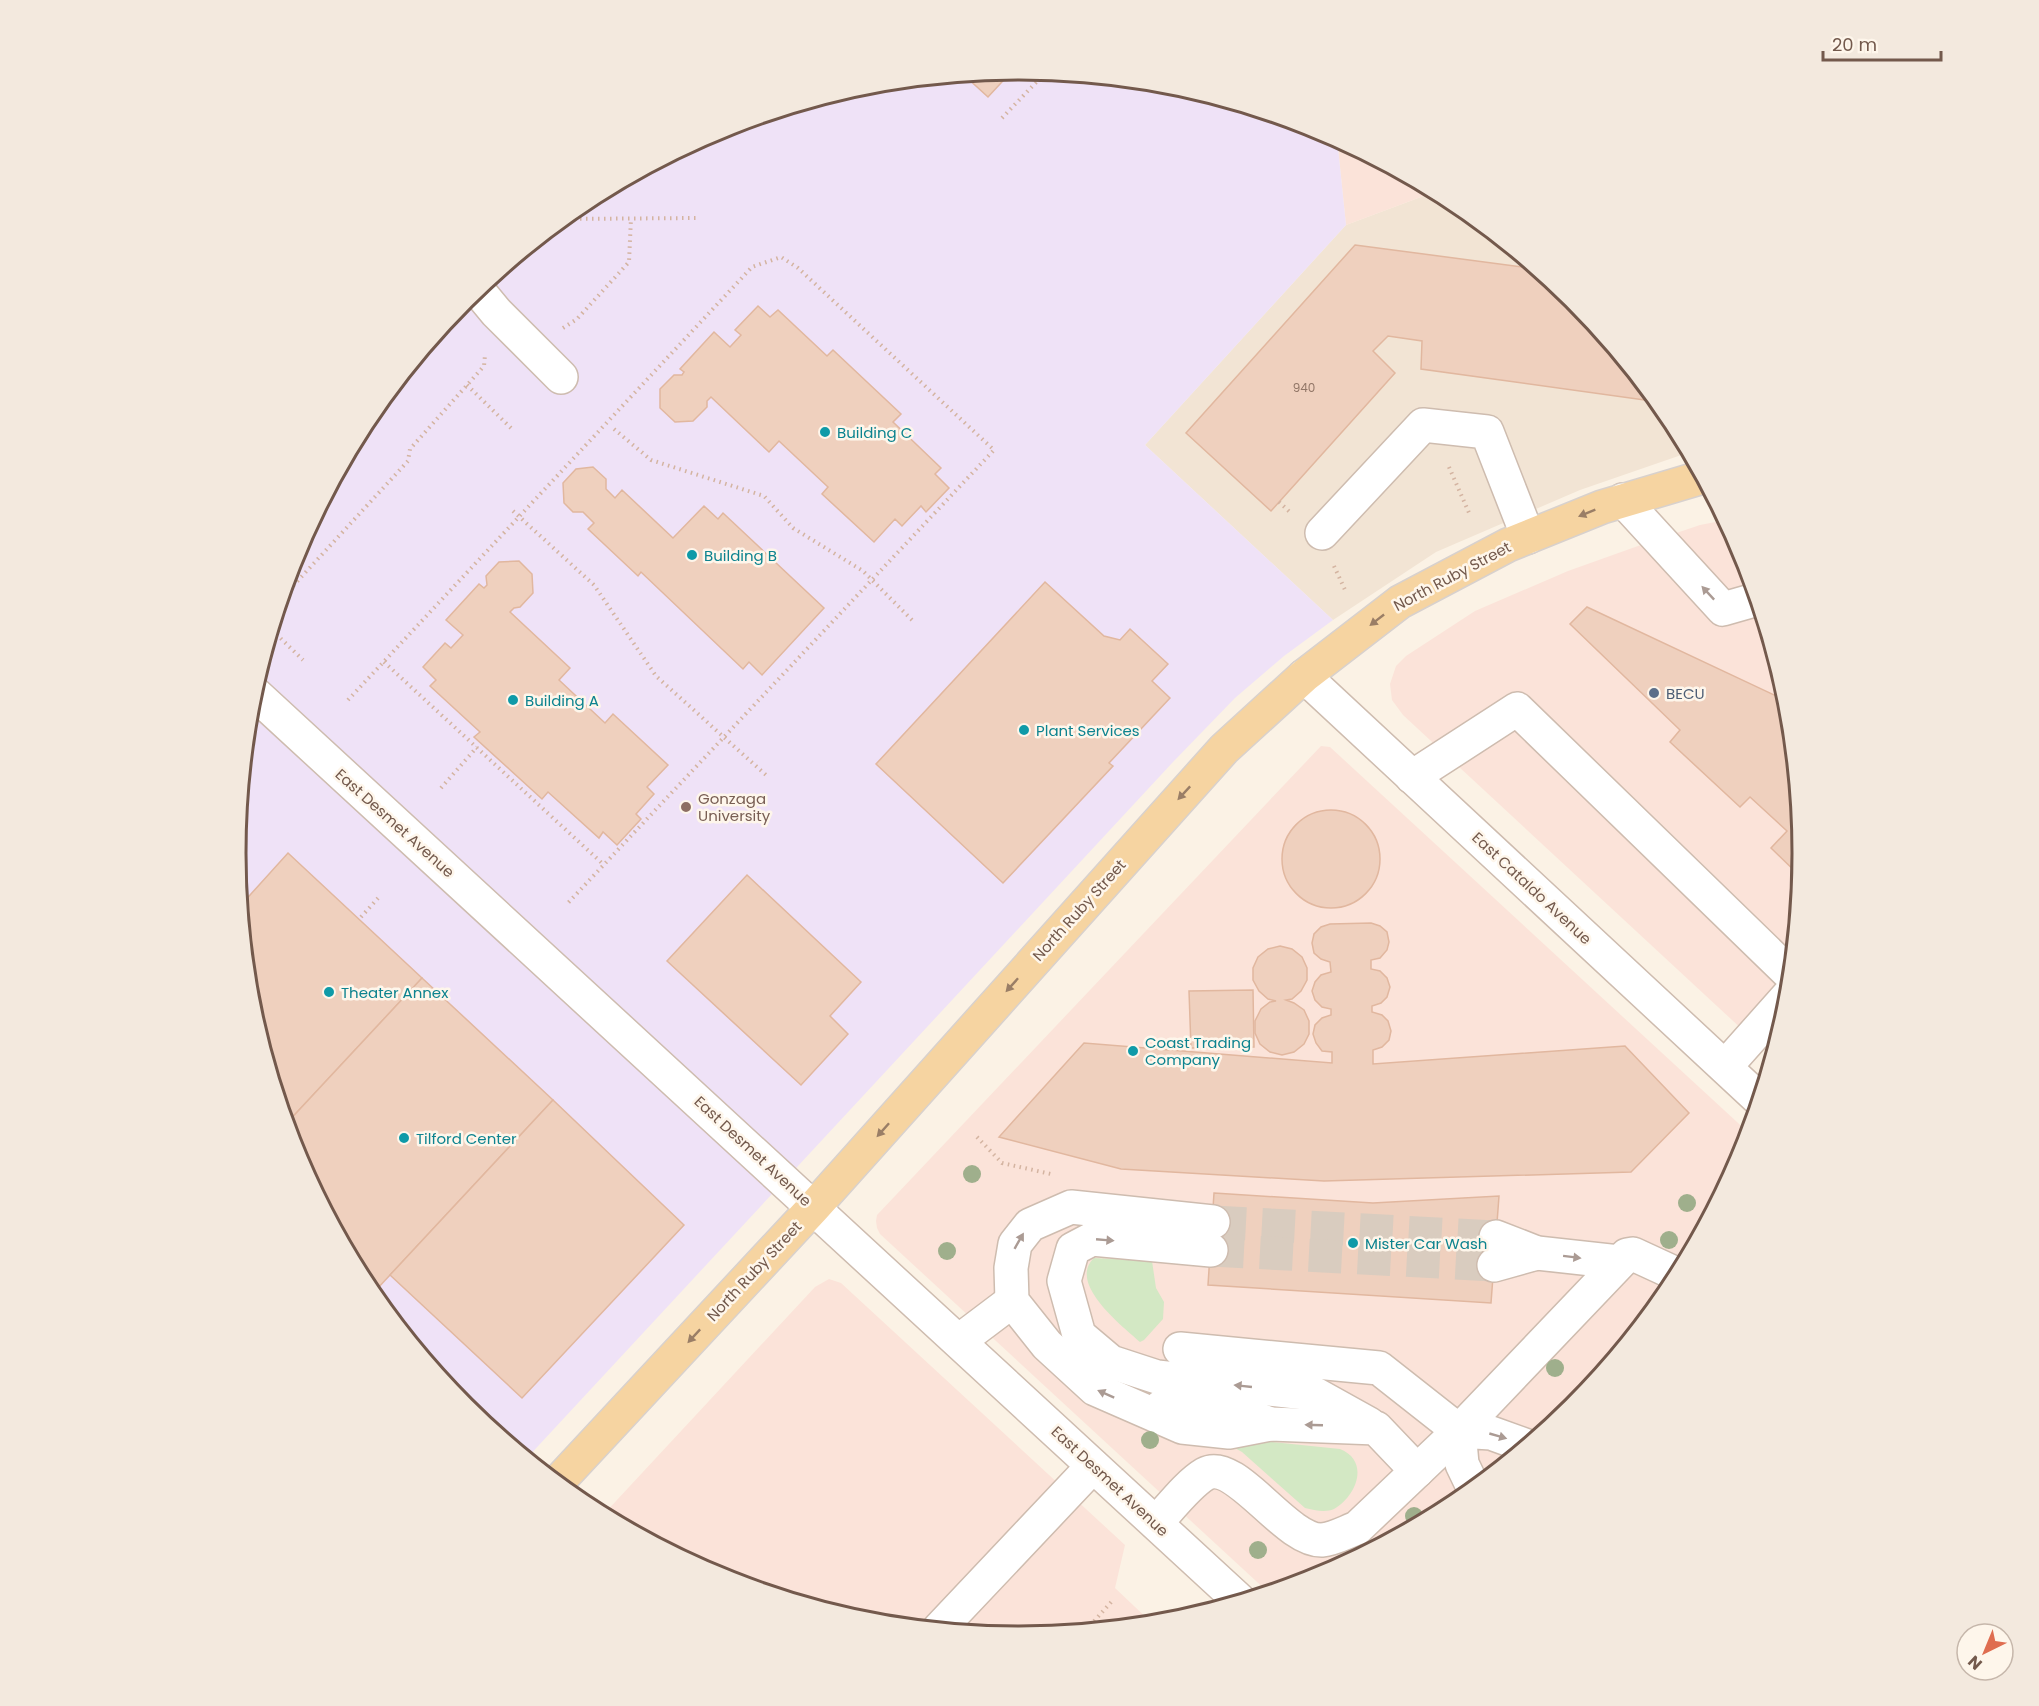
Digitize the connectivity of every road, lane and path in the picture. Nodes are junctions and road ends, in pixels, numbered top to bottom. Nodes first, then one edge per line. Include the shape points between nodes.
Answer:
1 (1038, 80) edge
2 (1002, 118) dead end
3 (631, 218) junction
4 (698, 218) dead end
5 (578, 219) edge
6 (484, 298) edge
7 (528, 344) junction
8 (561, 377) dead end
9 (467, 385) junction
10 (614, 429) dead end
11 (513, 430) dead end
12 (1443, 461) dead end
13 (1696, 479) edge
14 (1623, 500) junction
15 (513, 511) dead end
16 (1470, 515) dead end
17 (519, 517) junction
18 (1322, 534) dead end
19 (1528, 537) junction
20 (871, 580) junction
21 (295, 584) edge
22 (1751, 601) edge
23 (913, 621) dead end
24 (277, 635) edge
25 (303, 660) dead end
26 (384, 662) junction
27 (1304, 676) junction
28 (348, 700) dead end
29 (260, 709) edge
30 (724, 737) junction
31 (477, 747) junction
32 (767, 776) dead end
33 (1412, 777) junction
34 (441, 788) dead end
35 (604, 865) junction
36 (379, 897) dead end
37 (566, 905) dead end
38 (361, 917) dead end
39 (1784, 968) edge
40 (1777, 1010) edge
41 (1725, 1067) junction
42 (1754, 1095) edge
43 (814, 1208) junction
44 (1495, 1251) tunnel mouth
45 (1619, 1262) junction
46 (1670, 1271) edge
47 (1012, 1301) junction
48 (959, 1341) junction
49 (1180, 1349) dead end
50 (1376, 1428) junction
51 (1459, 1431) junction
52 (1519, 1443) edge
53 (1094, 1466) junction
54 (1417, 1472) junction
55 (563, 1477) edge
56 (1470, 1481) edge
57 (1155, 1523) junction
58 (1234, 1596) edge
59 (1114, 1599) dead end
60 (945, 1623) edge
61 (1093, 1623) edge

1 - 2 path
3 - 4 path
3 - 5 path
3 - 7 path via 629,262 577,319 551,336
6 - 7 street
6 - 9 path via 484,366
7 - 8 street
9 - 11 path
9 - 21 path via 410,449 408,461
10 - 20 path via 651,460 764,496 793,528 863,571
12 - 16 path via 1451,468
13 - 14 main road, North Ruby Street
14 -> 19 main road, North Ruby Street
22 -> 14 street via 1723,609
15 - 17 path
17 - 20 path via 752,267 781,257 798,268 994,450
17 - 26 path
17 - 30 path via 594,585 656,675
18 - 19 street via 1423,425 1487,432
19 -> 27 main road, North Ruby Street via 1400,602
20 - 23 path
20 - 30 path
24 - 25 path
26 - 28 path
26 - 31 path
27 - 33 street, East Cataldo Avenue
27 -> 43 main road, North Ruby Street via 1216,758
29 - 43 street, East Desmet Avenue
30 - 32 path
30 - 35 path
31 - 34 path
31 - 35 path
33 - 39 street via 1517,709
33 - 41 street, East Cataldo Avenue
35 - 37 path
36 - 38 path
40 - 41 street
41 - 42 street, East Cataldo Avenue
43 - 48 street, East Desmet Avenue
43 -> 55 main road, North Ruby Street
44 -> 45 street
45 - 46 street via 1633,1254
45 - 51 street
47 - 48 street
50 -> 47 street via 1270,1424 1229,1432 1182,1427 1095,1389 1047,1345
50 -> 47 street via 1315,1394 1157,1377 1111,1362 1079,1335 1064,1281 1073,1249 1092,1239 1212,1236 1071,1207 1030,1225 1015,1244
48 - 53 street, East Desmet Avenue
49 - 51 street via 1379,1368
50 - 54 street
51 -> 52 street via 1491,1434
51 - 54 street
51 - 56 street via 1462,1464
53 - 57 street, East Desmet Avenue
53 - 60 street
54 - 57 street via 1357,1528 1321,1540 1305,1536 1220,1472 1207,1473
57 - 58 street, East Desmet Avenue
59 - 61 path

